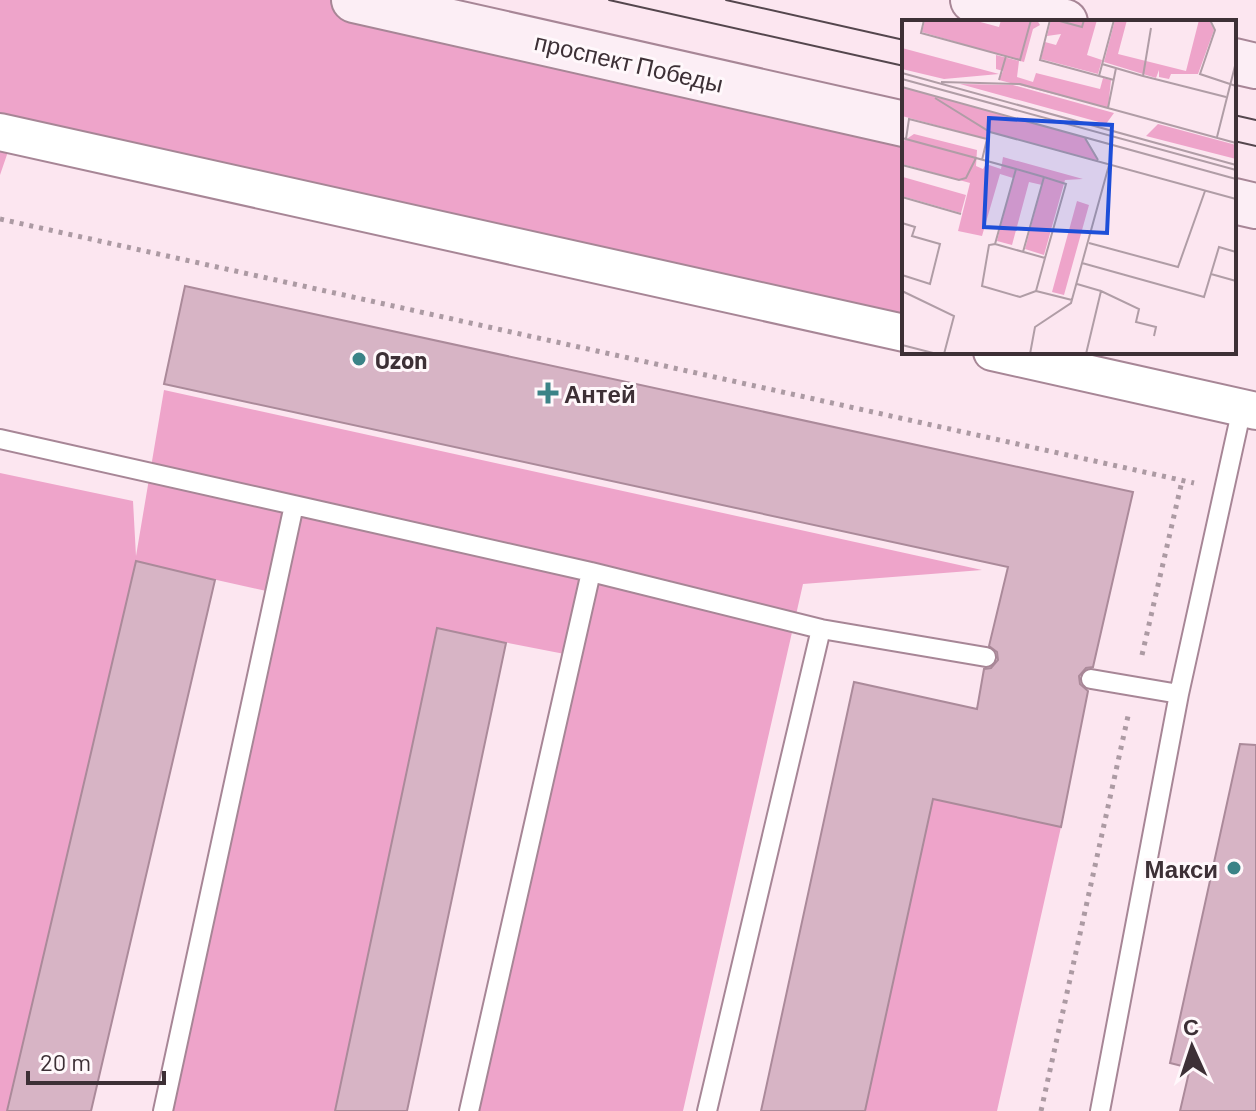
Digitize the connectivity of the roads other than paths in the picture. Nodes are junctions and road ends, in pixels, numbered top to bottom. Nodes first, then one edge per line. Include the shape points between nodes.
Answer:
1 (354, 0) edge
2 (973, 0) edge
3 (1057, 20) edge
4 (1236, 61) edge
5 (1256, 66) edge
6 (902, 124) edge
7 (0, 132) edge
8 (1236, 201) edge
9 (1256, 206) edge
10 (902, 333) edge
11 (1001, 354) edge
12 (1117, 354) edge
13 (1138, 384) junction
14 (1249, 409) edge
15 (0, 439) edge
16 (294, 505) junction
17 (591, 572) junction
18 (821, 629) junction
19 (986, 657) dead end
20 (1091, 679) dead end
21 (1179, 694) junction
22 (163, 1111) edge
23 (469, 1111) edge
24 (707, 1111) edge
25 (1100, 1111) edge

1 - 6 main road, проспект Победы
2 - 3 main road
4 - 5 main road
7 - 10 street
8 - 9 main road
11 - 13 street
12 - 13 street
13 - 14 street
14 - 21 lane
15 - 16 lane
16 - 17 lane
16 - 22 lane
17 - 18 lane
17 - 23 lane
18 - 19 lane
18 - 24 lane
20 - 21 lane
21 - 25 lane

